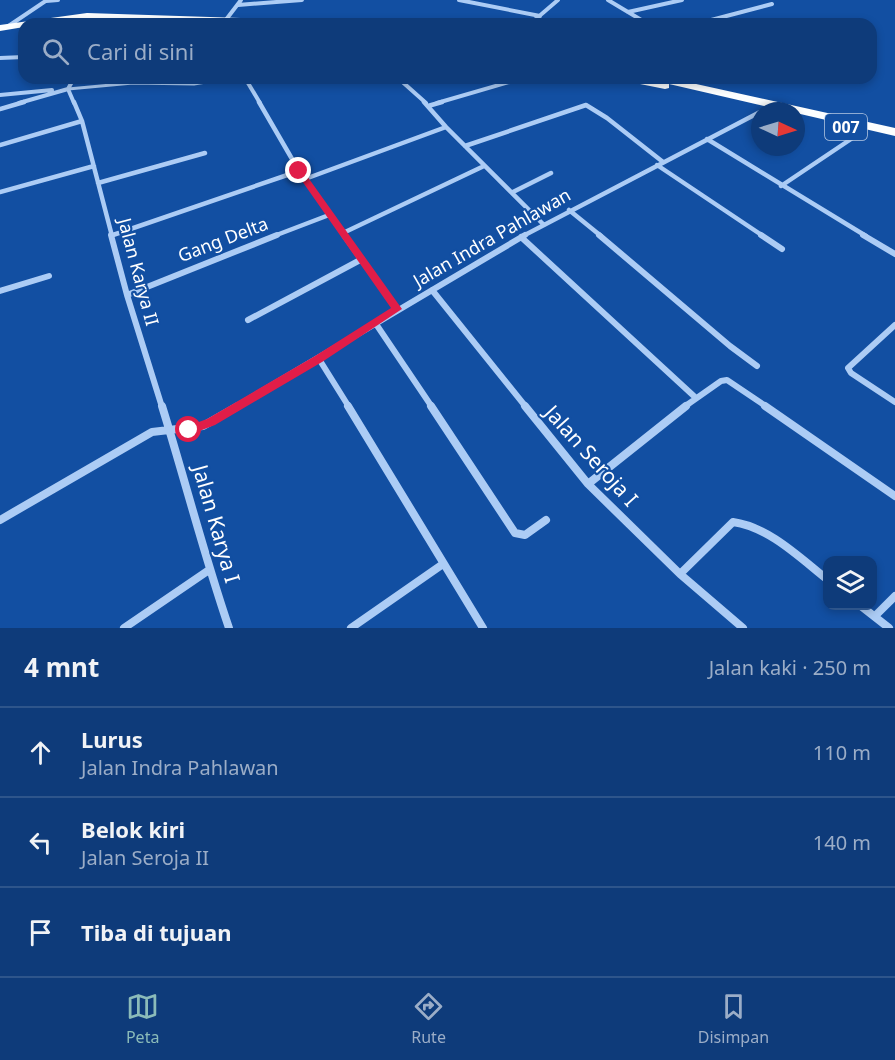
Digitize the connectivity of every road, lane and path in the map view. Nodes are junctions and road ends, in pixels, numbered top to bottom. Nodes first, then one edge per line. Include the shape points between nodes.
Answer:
1 (47, 0) edge
2 (58, 0) edge
3 (241, 0) edge
4 (302, 0) edge
5 (459, 0) edge
6 (558, 0) edge
7 (608, 0) edge
8 (682, 0) edge
9 (772, 4) dead end
10 (238, 5) junction
11 (628, 12) junction
12 (540, 16) junction
13 (19, 18) edge
14 (73, 18) edge
15 (142, 18) edge
16 (227, 18) edge
17 (538, 18) edge
18 (638, 18) edge
19 (719, 18) edge
20 (18, 19) edge
21 (18, 26) edge
22 (2, 29) edge
23 (18, 57) edge
24 (0, 58) edge
25 (70, 84) edge
26 (119, 84) edge
27 (248, 84) edge
28 (404, 84) edge
29 (503, 84) edge
30 (652, 84) edge
31 (676, 84) edge
32 (68, 88) junction
33 (0, 94) edge
34 (751, 105) edge
35 (428, 106) junction
36 (751, 106) edge
37 (0, 109) edge
38 (805, 116) edge
39 (751, 117) edge
40 (805, 118) edge
41 (82, 121) junction
42 (446, 127) junction
43 (863, 131) junction
44 (895, 132) edge
45 (707, 139) junction
46 (895, 139) edge
47 (0, 145) edge
48 (465, 146) junction
49 (206, 153) dead end
50 (663, 162) junction
51 (657, 165) junction
52 (94, 166) junction
53 (484, 166) junction
54 (299, 171) junction
55 (551, 173) dead end
56 (304, 179) junction
57 (98, 183) junction
58 (781, 186) junction
59 (0, 192) edge
60 (513, 192) junction
61 (569, 210) junction
62 (329, 214) junction
63 (543, 224) junction
64 (343, 233) junction
65 (113, 235) junction
66 (521, 237) junction
67 (782, 249) dead end
68 (895, 254) edge
69 (362, 259) junction
70 (49, 276) dead end
71 (432, 290) junction
72 (0, 291) edge
73 (127, 295) junction
74 (397, 309) junction
75 (248, 320) dead end
76 (376, 324) junction
77 (895, 325) edge
78 (319, 359) junction
79 (757, 366) dead end
80 (696, 398) junction
81 (895, 402) edge
82 (168, 429) junction
83 (588, 484) junction
84 (895, 496) edge
85 (0, 520) edge
86 (546, 520) dead end
87 (443, 564) junction
88 (209, 570) junction
89 (680, 574) junction
90 (823, 576) edge
91 (895, 596) edge
92 (867, 610) edge
93 (875, 616) junction
94 (124, 628) edge
95 (229, 628) edge
96 (351, 628) edge
97 (483, 628) edge
98 (743, 628) edge
99 (889, 628) edge

1 - 2 street
1 - 13 street
3 - 10 street
4 - 10 street
5 - 12 street
6 - 12 street
7 - 11 street
8 - 11 street
9 - 19 street
10 - 16 street
11 - 18 street
12 - 17 street
14 - 15 highway
20 - 22 street
21 - 22 highway
23 - 24 street
25 - 32 street
26 - 32 lane
27 - 54 street
28 - 35 street
29 - 35 street
30 - 36 highway, 007
31 - 34 highway, 007
32 - 33 street
32 - 37 street
32 - 41 street, Jalan Karya II
35 - 42 street
38 - 44 highway, 007
39 - 45 street, Jalan Indra Pahlawan
40 - 43 highway, 007
41 - 47 street
41 - 52 street, Jalan Karya II
42 - 48 street
42 - 56 street
43 - 46 highway, 007
43 - 58 street
45 - 50 street, Jalan Indra Pahlawan
45 - 58 street
48 - 50 street via 586,105
48 - 53 street
49 - 57 street
50 - 51 street, Jalan Indra Pahlawan
51 - 61 street, Jalan Indra Pahlawan
51 - 67 street
52 - 57 street, Jalan Karya II
52 - 59 street
53 - 60 street
53 - 64 street
54 - 56 street
54 - 65 street
55 - 60 street
56 - 62 street
57 - 65 street, Jalan Karya II
58 - 68 street
60 - 63 street
61 - 63 street, Jalan Indra Pahlawan
61 - 79 street
62 - 64 street
62 - 73 street, Gang Delta
63 - 66 street, Jalan Indra Pahlawan
64 - 69 street
65 - 73 street, Jalan Karya II
66 - 71 street, Jalan Indra Pahlawan
66 - 80 street
69 - 74 street
69 - 75 street
70 - 72 street
71 - 74 street, Jalan Indra Pahlawan
71 - 83 street, Jalan Seroja I
73 - 82 street, Jalan Karya II
74 - 76 street, Jalan Indra Pahlawan
76 - 78 street, Jalan Indra Pahlawan
76 - 86 street via 515,533 525,534
77 - 81 street via 848,369
78 - 82 street, Jalan Indra Pahlawan via 198,429
78 - 87 street
80 - 83 street
80 - 84 street via 727,380
82 - 85 street, Jalan Indra Pahlawan via 146,435
82 - 88 street, Jalan Karya I
83 - 89 street, Jalan Seroja I
87 - 96 street
87 - 97 street
88 - 94 street
88 - 95 street, Jalan Karya I
89 - 90 street via 733,522 741,521
89 - 98 street, Jalan Seroja I
91 - 93 street
92 - 93 street
93 - 99 street

